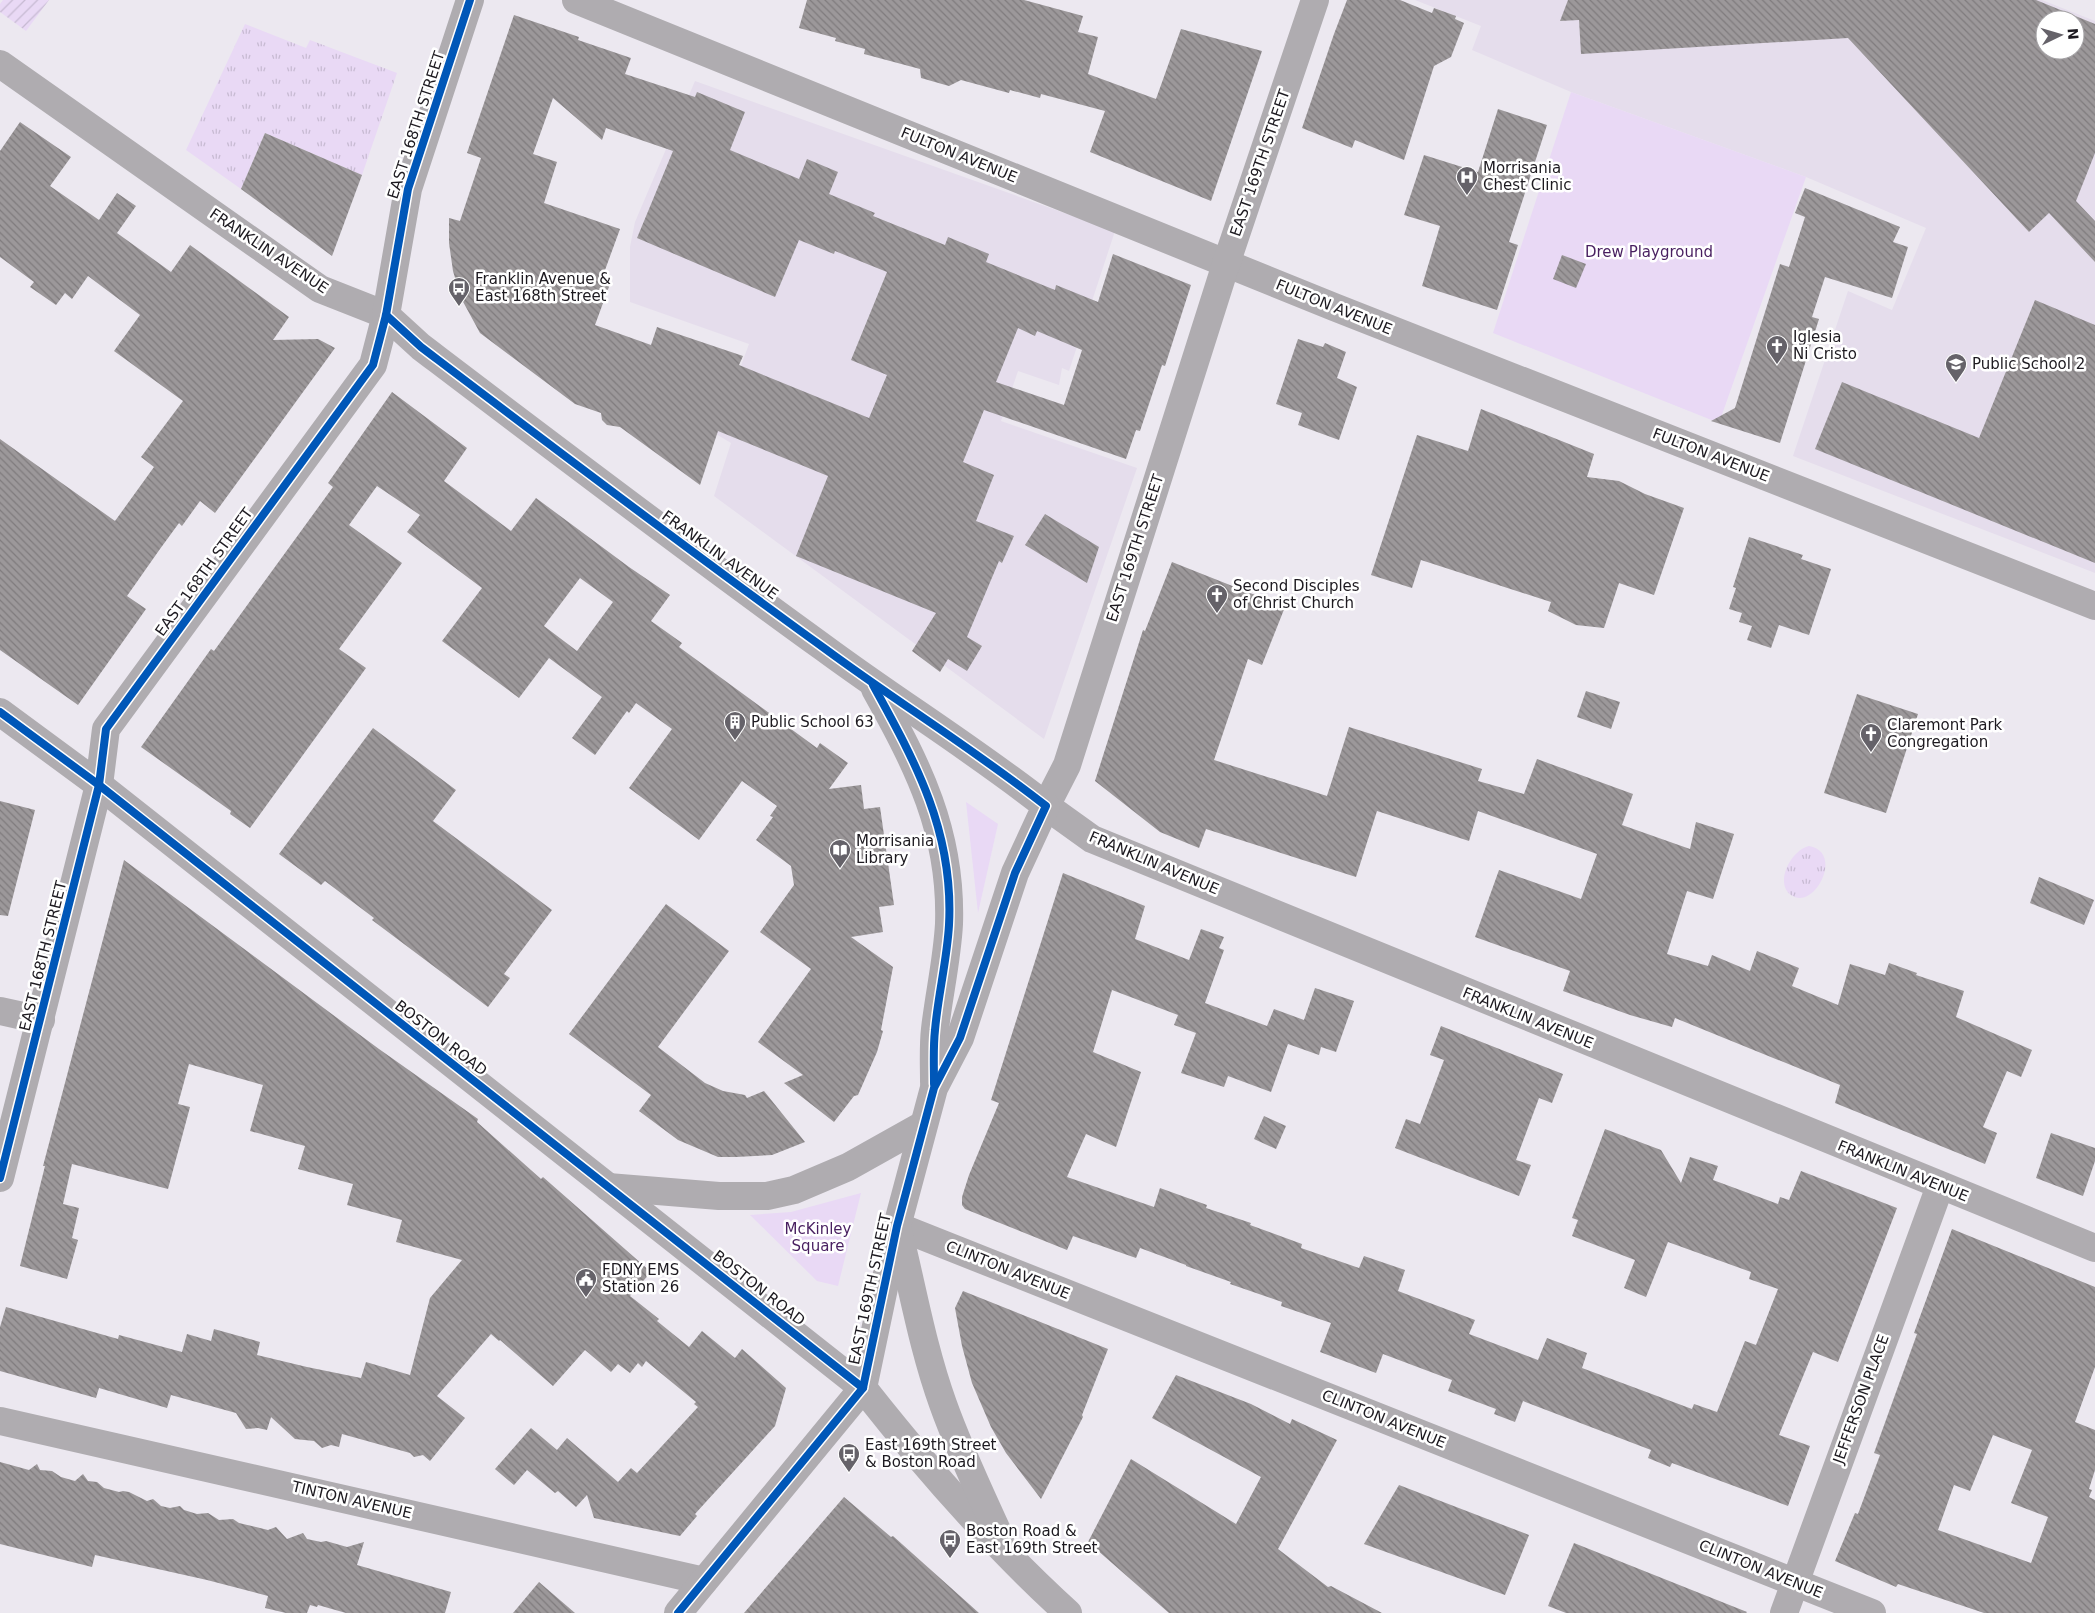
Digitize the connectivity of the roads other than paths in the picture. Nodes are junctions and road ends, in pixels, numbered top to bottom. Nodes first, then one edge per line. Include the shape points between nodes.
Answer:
1 (470, 0) edge
2 (576, 0) edge
3 (1315, 0) edge
4 (0, 64) edge
5 (1226, 264) junction
6 (386, 315) junction
7 (2095, 606) edge
8 (872, 683) junction
9 (0, 712) edge
10 (99, 785) junction
11 (1046, 806) junction
12 (0, 1011) edge
13 (41, 1020) junction
14 (934, 1088) junction
15 (923, 1125) junction
16 (0, 1178) edge
17 (1940, 1186) junction
18 (608, 1187) junction
19 (897, 1226) junction
20 (2095, 1248) edge
21 (863, 1388) junction
22 (0, 1421) edge
23 (1008, 1554) junction
24 (704, 1580) junction
25 (1794, 1582) junction
26 (678, 1613) edge
27 (1068, 1613) edge
28 (1784, 1613) edge
29 (1872, 1613) edge

1 - 6 street, EAST 168TH STREET via 408,189
2 - 5 street, FULTON AVENUE
3 - 5 street, EAST 169TH STREET
4 - 6 street, FRANKLIN AVENUE via 320,289
5 - 7 street, FULTON AVENUE
5 - 11 street, EAST 169TH STREET via 1067,765
6 - 8 street, FRANKLIN AVENUE via 421,347 684,547
6 - 10 street, EAST 168TH STREET via 373,365 106,729
8 - 11 street, FRANKLIN AVENUE via 1010,777
8 - 14 street, EAST 169TH STREET via 929,794 942,840 949,922 946,962 934,1030
9 - 10 street, BOSTON ROAD
10 - 13 street, EAST 168TH STREET
10 - 18 street, BOSTON ROAD
11 - 14 street, EAST 169TH STREET via 1015,873 960,1038
11 - 17 street, FRANKLIN AVENUE via 1092,839
12 - 13 street
13 - 16 street, EAST 168TH STREET
14 - 15 street, EAST 169TH STREET
15 - 18 street via 848,1167 794,1190 767,1196 718,1196
15 - 19 street, EAST 169TH STREET
17 - 20 street, FRANKLIN AVENUE
17 - 25 street, JEFFERSON PLACE
18 - 21 street, BOSTON ROAD
19 - 21 street, EAST 169TH STREET
19 - 23 street via 942,1402
19 - 25 street, CLINTON AVENUE
21 - 23 street, BOSTON ROAD via 913,1451
21 - 24 street, EAST 169TH STREET
22 - 24 street, TINTON AVENUE
23 - 27 street, BOSTON ROAD
24 - 26 street, EAST 169TH STREET
25 - 28 street, JEFFERSON PLACE
25 - 29 street, CLINTON AVENUE

